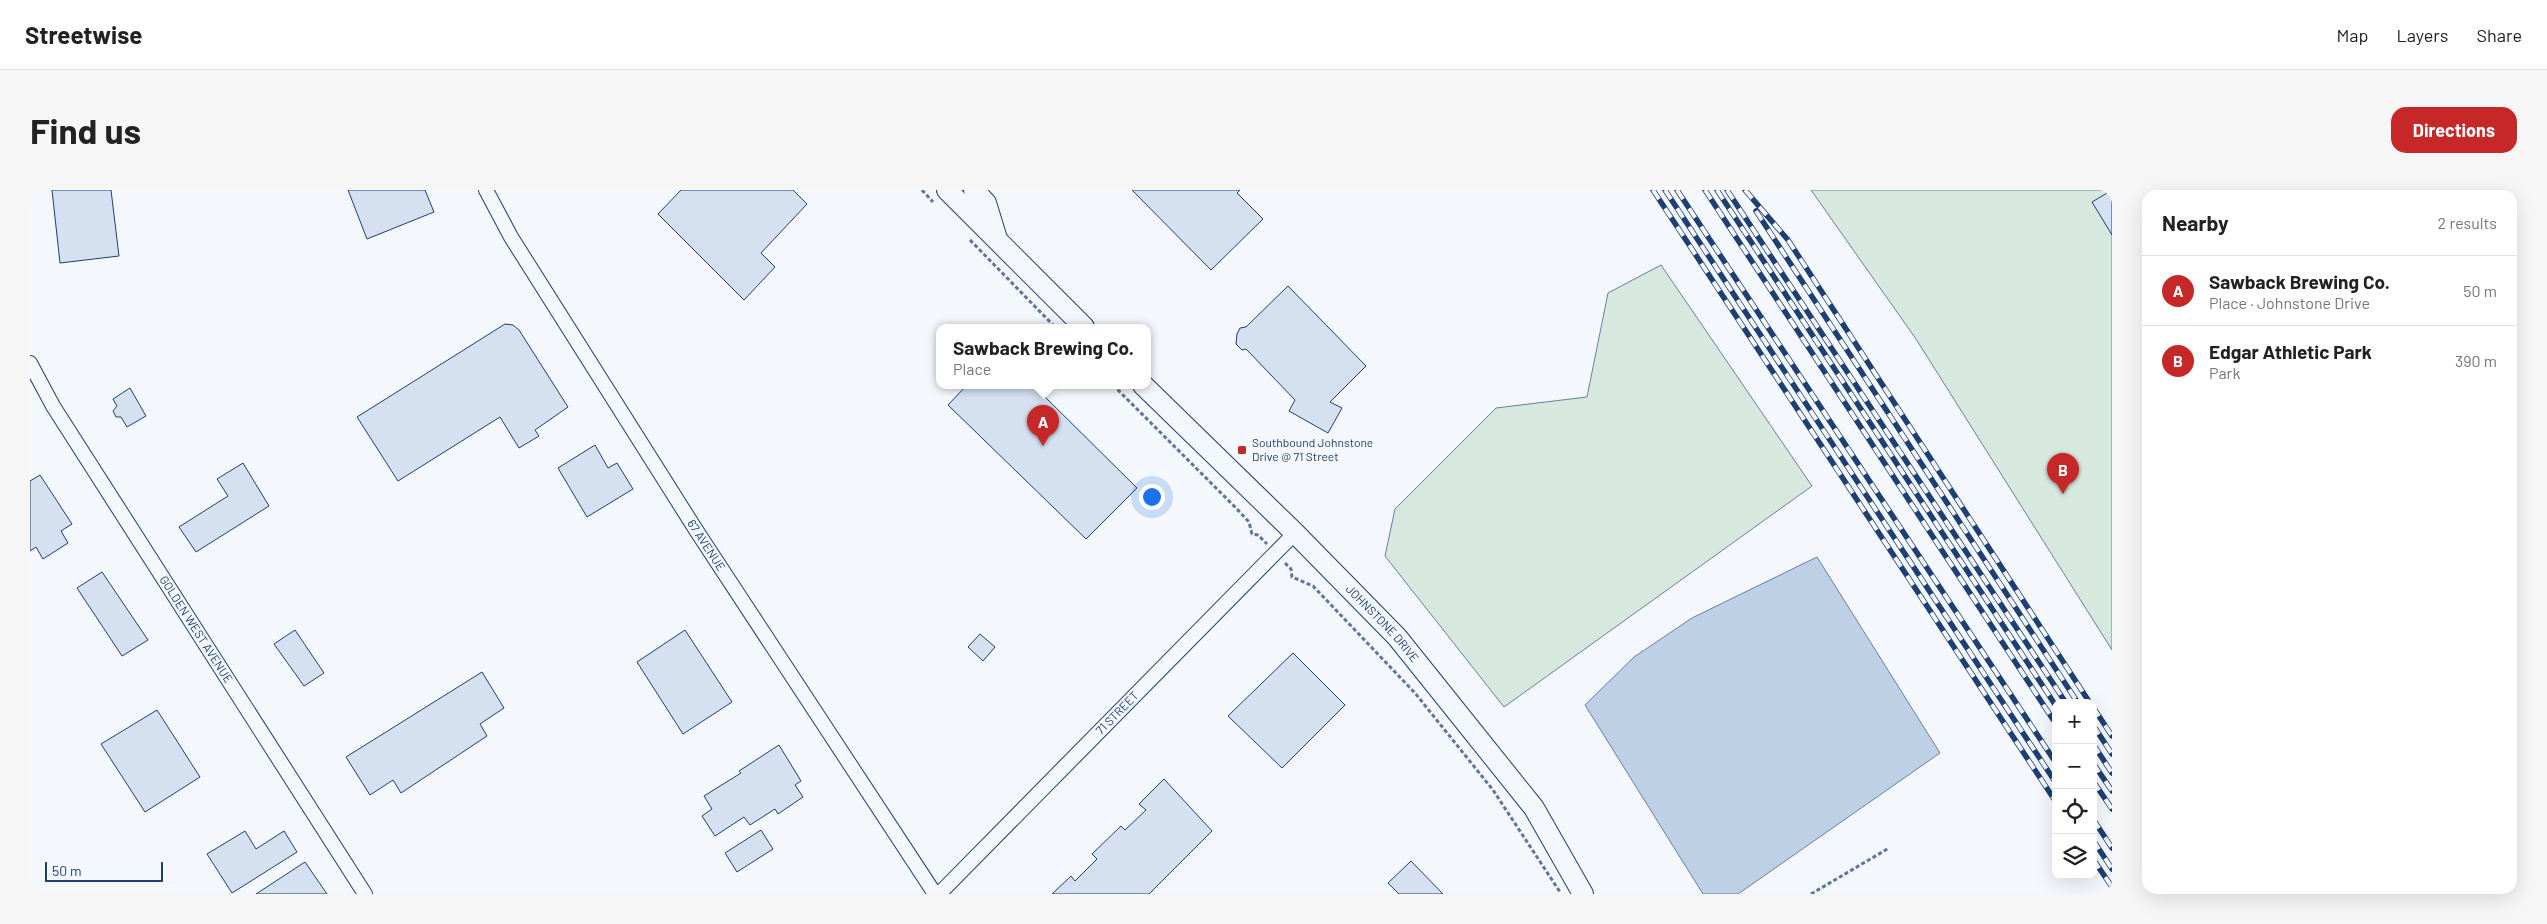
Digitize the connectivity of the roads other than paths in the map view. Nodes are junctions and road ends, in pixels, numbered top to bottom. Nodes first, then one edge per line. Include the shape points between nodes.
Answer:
1 (486, 190) edge
2 (974, 190) edge
3 (941, 197) edge
4 (999, 244) junction
5 (1081, 324) edge
6 (30, 363) edge
7 (1147, 389) edge
8 (1294, 533) junction
9 (365, 894) edge
10 (935, 894) edge
11 (939, 894) edge
12 (1583, 894) edge

1 - 10 street, 67 AVENUE via 511,238 696,530
2 - 4 main road via 986,203
3 - 4 main road
4 - 5 main road
6 - 9 street, GOLDEN WEST AVENUE via 52,406
7 - 8 main road, JOHNSTONE DRIVE
8 - 11 street, 71 STREET
8 - 12 main road, JOHNSTONE DRIVE via 1397,637 1534,808

